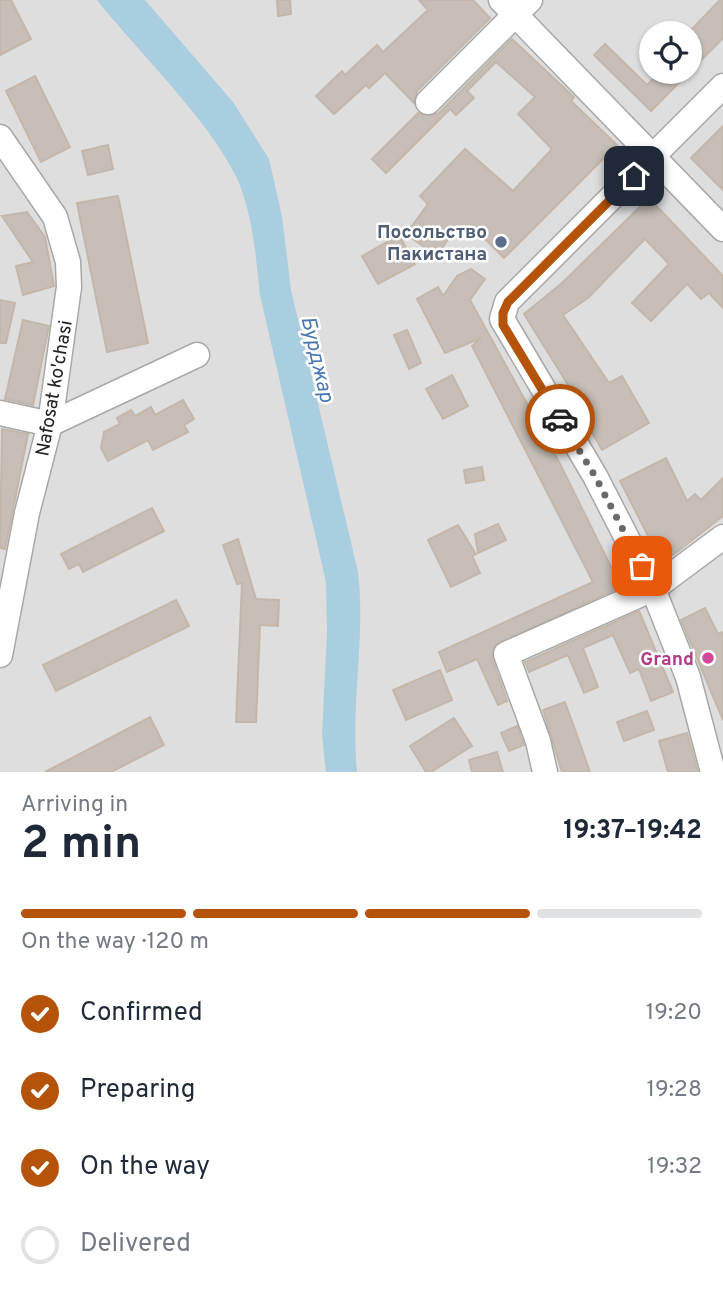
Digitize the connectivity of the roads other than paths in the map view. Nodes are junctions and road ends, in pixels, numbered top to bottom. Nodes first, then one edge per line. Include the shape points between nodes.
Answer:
1 (515, 5) edge
2 (723, 86) edge
3 (428, 103) dead end
4 (0, 137) edge
5 (652, 158) junction
6 (723, 229) edge
7 (197, 355) dead end
8 (0, 413) edge
9 (50, 424) junction
10 (723, 537) edge
11 (653, 589) junction
12 (0, 655) edge
13 (545, 772) edge
14 (713, 772) edge

1 - 3 street
1 - 5 street
2 - 5 street
4 - 9 street, Nafosat ko'chasi via 55,217 68,262 67,309
5 - 6 street
5 - 11 street via 508,302 503,325 595,476
7 - 9 street
8 - 9 street
9 - 12 street, Nafosat ko'chasi via 27,513
10 - 11 street
11 - 13 street via 506,654
11 - 14 street via 688,677

